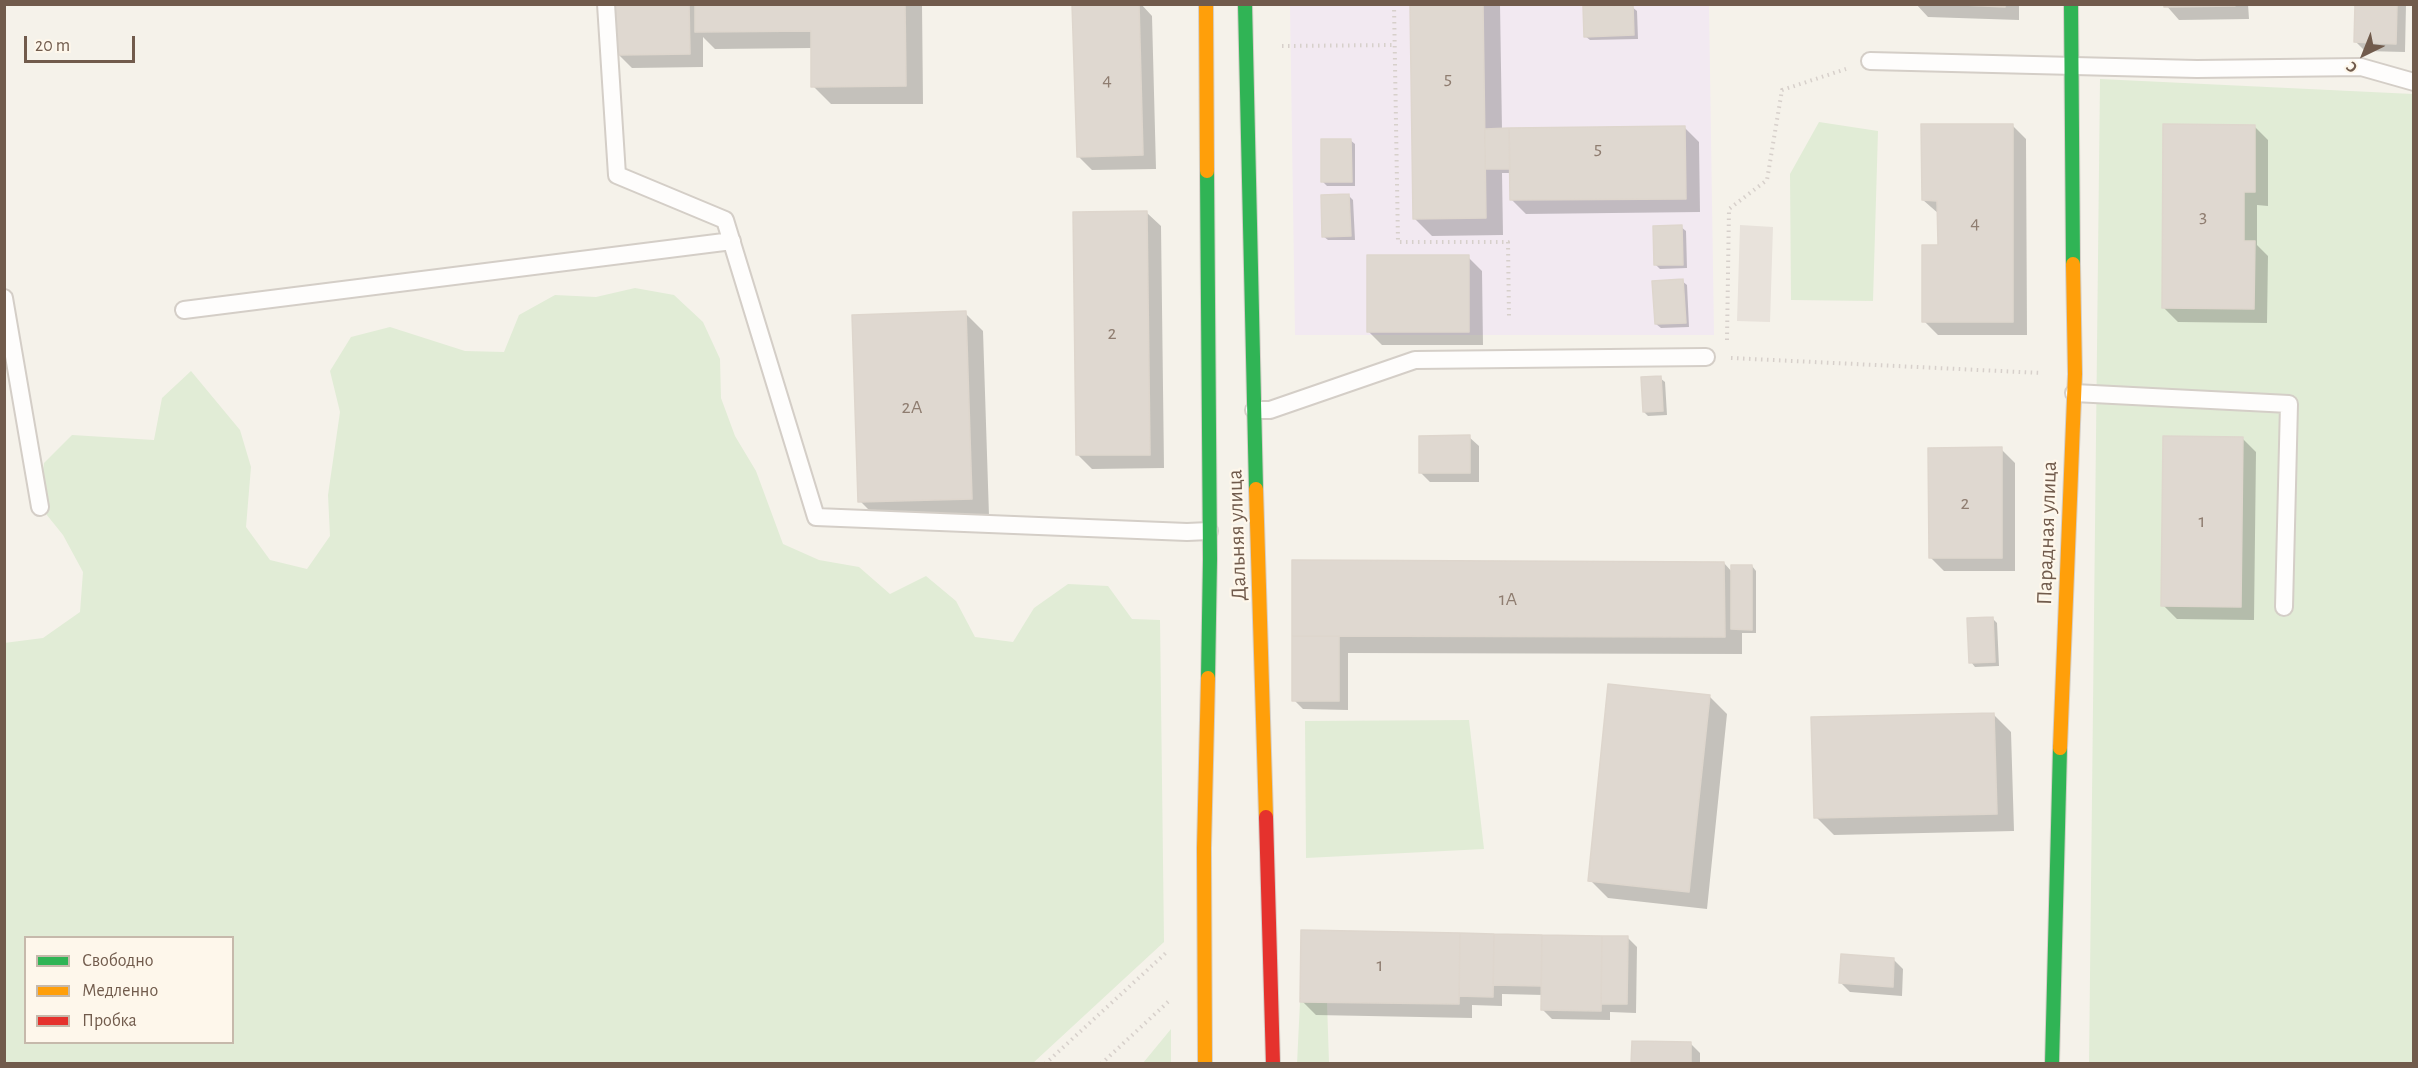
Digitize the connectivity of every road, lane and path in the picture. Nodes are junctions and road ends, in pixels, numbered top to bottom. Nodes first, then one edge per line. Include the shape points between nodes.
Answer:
1 (606, 4) edge
2 (1206, 4) edge
3 (1245, 4) edge
4 (1394, 4) edge
5 (2071, 4) edge
6 (1395, 45) junction
7 (1280, 46) dead end
8 (1870, 61) joint
9 (2070, 66) junction
10 (2414, 82) edge
11 (732, 241) junction
12 (4, 298) edge
13 (184, 310) dead end
14 (1509, 317) dead end
15 (1706, 357) junction
16 (2075, 374) junction
17 (2074, 393) junction
18 (1254, 410) junction
19 (40, 507) dead end
20 (1209, 531) junction
21 (2284, 607) dead end
22 (1175, 944) dead end
23 (1172, 998) dead end
24 (1045, 1064) edge
25 (1101, 1064) edge
26 (1205, 1064) edge
27 (1273, 1064) edge
28 (2052, 1064) edge

1 - 11 lane via 617,175 725,220
2 - 20 main road, Дальняя улица
3 - 18 main road, Дальняя улица
4 - 6 path
5 - 9 main road, Парадная улица
6 - 7 path
6 - 14 path via 1398,242 1508,242
8 - 9 lane
8 - 15 path via 1782,90 1767,180 1729,209 1727,342
9 - 10 lane via 2361,67
9 - 16 main road, Парадная улица
11 - 13 lane
11 - 20 lane via 816,517
12 - 19 lane
15 - 16 path
15 - 18 lane via 1415,360 1270,410
16 - 17 main road, Парадная улица
17 - 21 lane via 2289,404
17 - 28 main road, Парадная улица
18 - 27 main road, Дальняя улица
20 - 26 main road, Дальняя улица
22 - 24 path
23 - 25 path

